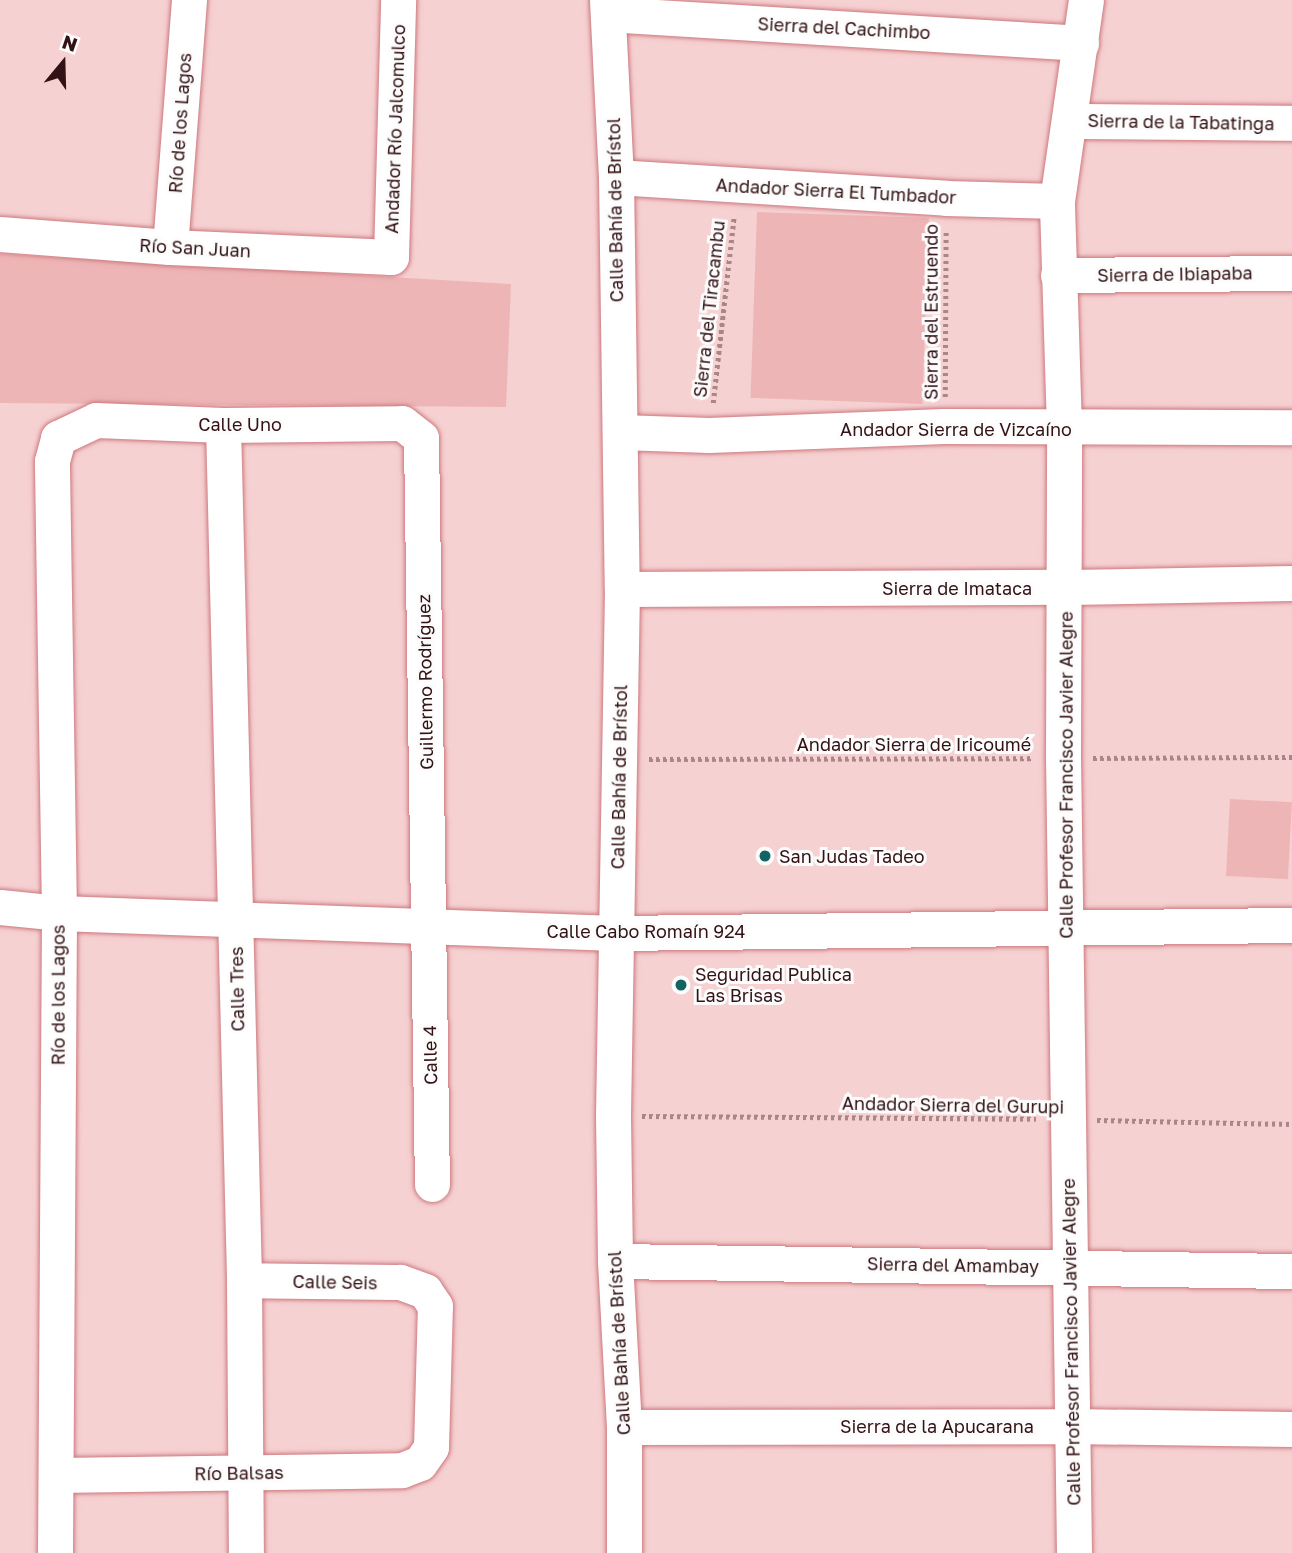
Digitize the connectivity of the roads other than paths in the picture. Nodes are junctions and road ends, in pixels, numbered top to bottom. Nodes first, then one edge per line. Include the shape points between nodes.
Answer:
1 (189, 0) edge
2 (398, 0) edge
3 (1086, 0) edge
4 (608, 7) edge
5 (1081, 43) junction
6 (1070, 121) junction
7 (1292, 123) edge
8 (616, 177) junction
9 (1057, 201) junction
10 (0, 234) edge
11 (170, 247) junction
12 (391, 257) joint
13 (1292, 273) edge
14 (1058, 275) junction
15 (223, 425) junction
16 (1292, 427) edge
17 (1064, 428) junction
18 (620, 432) junction
19 (58, 438) joint
20 (421, 438) joint
21 (1292, 583) edge
22 (1066, 587) junction
23 (622, 589) junction
24 (0, 907) edge
25 (59, 913) junction
26 (235, 919) junction
27 (1292, 925) edge
28 (428, 926) junction
29 (1066, 927) junction
30 (616, 933) junction
31 (432, 1184) dead end
32 (615, 1261) junction
33 (1071, 1267) junction
34 (1292, 1271) edge
35 (244, 1280) junction
36 (1071, 1426) junction
37 (624, 1427) junction
38 (1292, 1429) edge
39 (420, 1463) joint
40 (244, 1473) junction
41 (56, 1475) junction
42 (55, 1553) edge
43 (246, 1553) edge
44 (624, 1553) edge
45 (1074, 1553) edge

1 - 11 street, Río de los Lagos
2 - 12 street, Andador Río Jalcomulco
3 - 5 street, Calle Profesor Francisco Javier Alegre
4 - 5 street, Sierra del Cachimbo
4 - 8 street, Calle Bahía de Brístol
5 - 6 street, Calle Profesor Francisco Javier Alegre
6 - 7 street, Sierra de la Tabatinga
6 - 9 street, Calle Profesor Francisco Javier Alegre
8 - 9 street, Andador Sierra El Tumbador
8 - 18 street, Calle Bahía de Brístol
9 - 14 street, Calle Profesor Francisco Javier Alegre
10 - 11 street, Río San Juan
11 - 12 street, Río San Juan
13 - 14 street, Sierra de Ibiapaba
14 - 17 street, Calle Profesor Francisco Javier Alegre
15 - 19 street, Calle Uno via 96,420
15 - 20 street, Calle Uno via 402,423
15 - 26 street, Calle Tres
16 - 17 street, Andador Sierra de Vizcaíno
17 - 18 street, Andador Sierra de Vizcaíno via 944,426 709,435
17 - 22 street, Calle Profesor Francisco Javier Alegre
18 - 23 street, Calle Bahía de Brístol
19 - 25 street, Río de los Lagos via 52,461
20 - 28 street, Guillermo Rodríguez
21 - 22 street, Sierra de Imataca
22 - 23 street, Sierra de Imataca
22 - 29 street, Calle Profesor Francisco Javier Alegre
23 - 30 street, Calle Bahía de Brístol
24 - 25 street, Calle Cabo Romaín 924
25 - 26 street, Calle Cabo Romaín 924
25 - 41 street, Río de los Lagos
26 - 28 street, Calle Cabo Romaín 924
26 - 35 street, Calle Tres
27 - 29 street, Calle Cabo Romaín 924
28 - 30 street, Calle Cabo Romaín 924
28 - 31 street, Calle 4
29 - 30 street, Calle Cabo Romaín 924
29 - 33 street, Calle Profesor Francisco Javier Alegre
30 - 32 street, Calle Bahía de Brístol
32 - 33 street, Sierra del Amambay
32 - 37 street, Calle Bahía de Brístol
33 - 34 street, Sierra del Amambay
33 - 36 street, Calle Profesor Francisco Javier Alegre
35 - 39 street, Calle Seis via 400,1282 425,1291 435,1306 431,1447
35 - 40 street, Calle Tres
36 - 37 street, Sierra de la Apucarana
36 - 38 street, Sierra de la Apucarana
36 - 45 street, Calle Profesor Francisco Javier Alegre
37 - 44 street, Calle Bahía de Brístol
39 - 40 street, Río Balsas via 402,1470
40 - 41 street, Río Balsas
40 - 43 street, Calle Tres
41 - 42 street, Río de los Lagos

